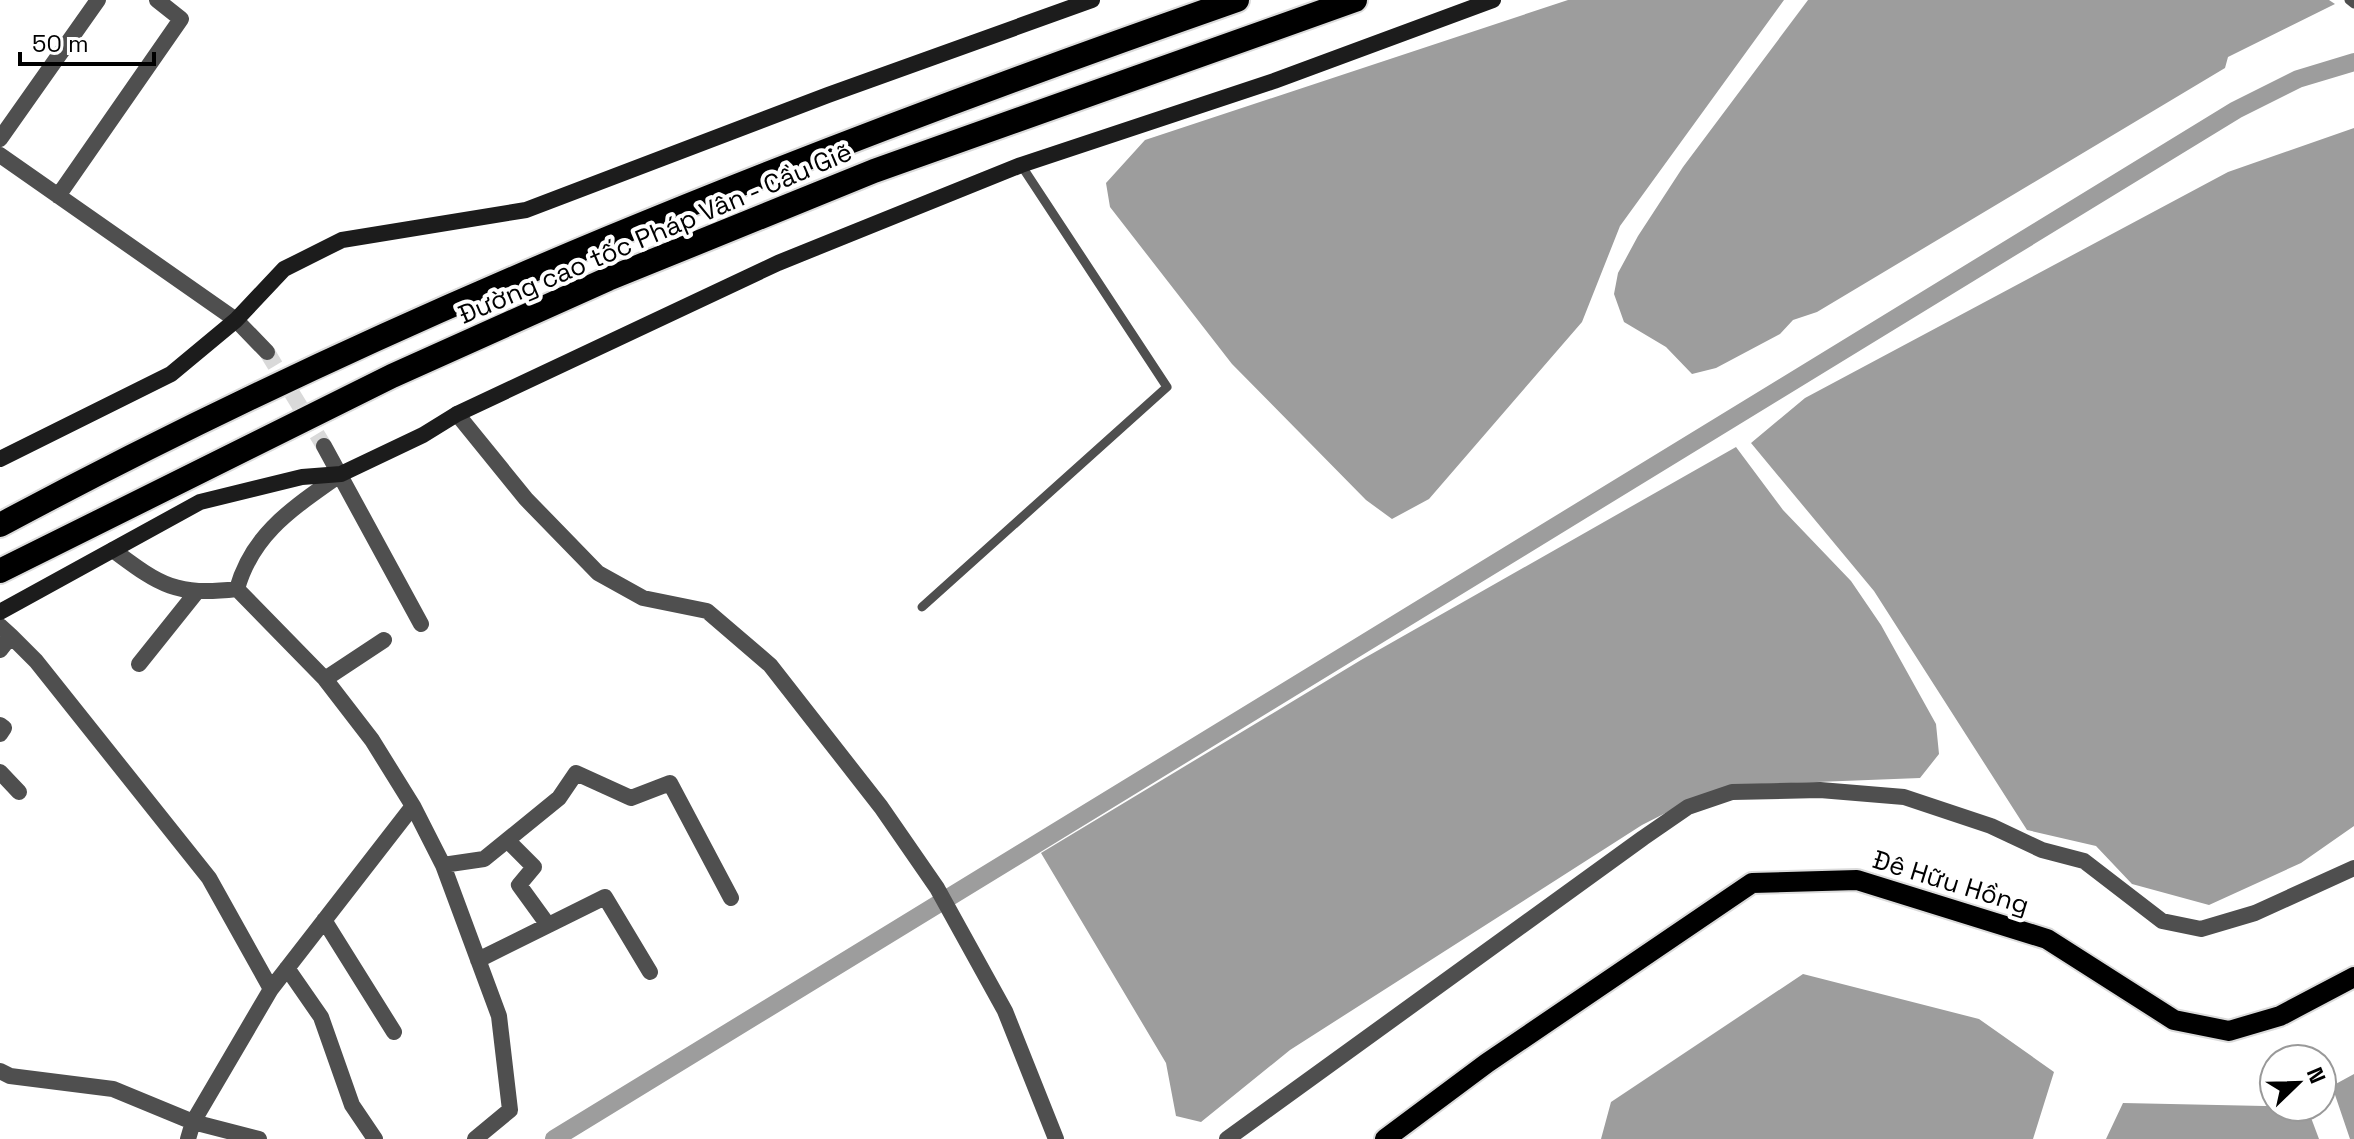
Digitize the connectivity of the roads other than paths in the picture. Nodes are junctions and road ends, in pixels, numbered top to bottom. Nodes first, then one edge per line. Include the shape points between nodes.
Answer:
1 (98, 0) edge
2 (157, 0) edge
3 (1092, 0) edge
4 (1237, 0) edge
5 (1355, 0) edge
6 (1493, 0) edge
7 (2349, 0) edge
8 (2354, 4) edge
9 (0, 139) edge
10 (0, 155) edge
11 (1021, 165) junction
12 (58, 196) junction
13 (236, 320) junction
14 (267, 352) tunnel mouth
15 (457, 414) junction
16 (324, 446) tunnel mouth
17 (0, 459) edge
18 (341, 474) junction
19 (0, 525) edge
20 (113, 550) junction
21 (0, 571) edge
22 (237, 589) junction
23 (195, 594) junction
24 (922, 607) dead end
25 (0, 612) edge
26 (421, 624) dead end
27 (6, 631) edge
28 (384, 640) dead end
29 (0, 650) edge
30 (139, 664) dead end
31 (325, 679) junction
32 (0, 725) edge
33 (0, 734) edge
34 (0, 772) edge
35 (19, 792) dead end
36 (413, 806) junction
37 (508, 841) junction
38 (443, 865) junction
39 (2354, 868) edge
40 (731, 898) dead end
41 (324, 920) junction
42 (548, 925) junction
43 (478, 960) junction
44 (287, 968) junction
45 (650, 972) dead end
46 (2354, 977) edge
47 (271, 989) junction
48 (394, 1032) dead end
49 (0, 1071) edge
50 (193, 1122) junction
51 (188, 1139) edge
52 (259, 1139) edge
53 (375, 1139) edge
54 (475, 1139) edge
55 (1056, 1139) edge
56 (1227, 1139) edge
57 (1385, 1139) edge

1 - 9 street
2 - 12 street via 181,19
3 - 13 street via 526,210 342,240 284,269
4 - 19 highway, Đường cao tốc Pháp Vân - Cầu Giẽ via 855,137 585,245 260,394
5 - 21 highway, Đường cao tốc Pháp Vân - Cầu Giẽ via 874,171 608,279 336,403
6 - 11 street via 1274,81
7 - 8 lane
10 - 12 street
11 - 15 street via 778,263
11 - 24 lane via 1167,387
12 - 13 street
13 - 14 street
13 - 17 street via 171,374
15 - 18 street
15 - 55 street via 526,499 598,573 643,598 707,611 770,665 937,888 1005,1011
16 - 18 street
18 - 20 street via 302,477 200,502
18 - 22 street via 261,537 244,563
18 - 26 street
20 - 23 street via 154,581
20 - 25 street
22 - 23 street
22 - 31 street
23 - 30 street
27 - 29 street
27 - 47 street via 36,661 209,878
28 - 31 street
31 - 36 street
32 - 33 street
34 - 35 street
36 - 38 street
36 - 41 street
37 - 38 street via 484,859
37 - 40 street via 559,798 576,773 631,798 670,783
37 - 42 street via 534,867 519,885
38 - 43 street
39 - 56 street via 2255,913 2201,929 2162,921 2084,861 1904,797 1820,790 1732,792 1688,807
41 - 44 street
41 - 48 street
42 - 43 street
42 - 45 street via 605,897
43 - 54 street via 499,1016 510,1110
44 - 47 street
44 - 53 street via 321,1017 352,1105
46 - 57 main road, Đê Hữu Hồng via 2280,1016 2229,1031 2174,1020 2047,939 1857,880 1752,883
47 - 50 street
49 - 50 street via 113,1089
50 - 51 street
50 - 52 street

